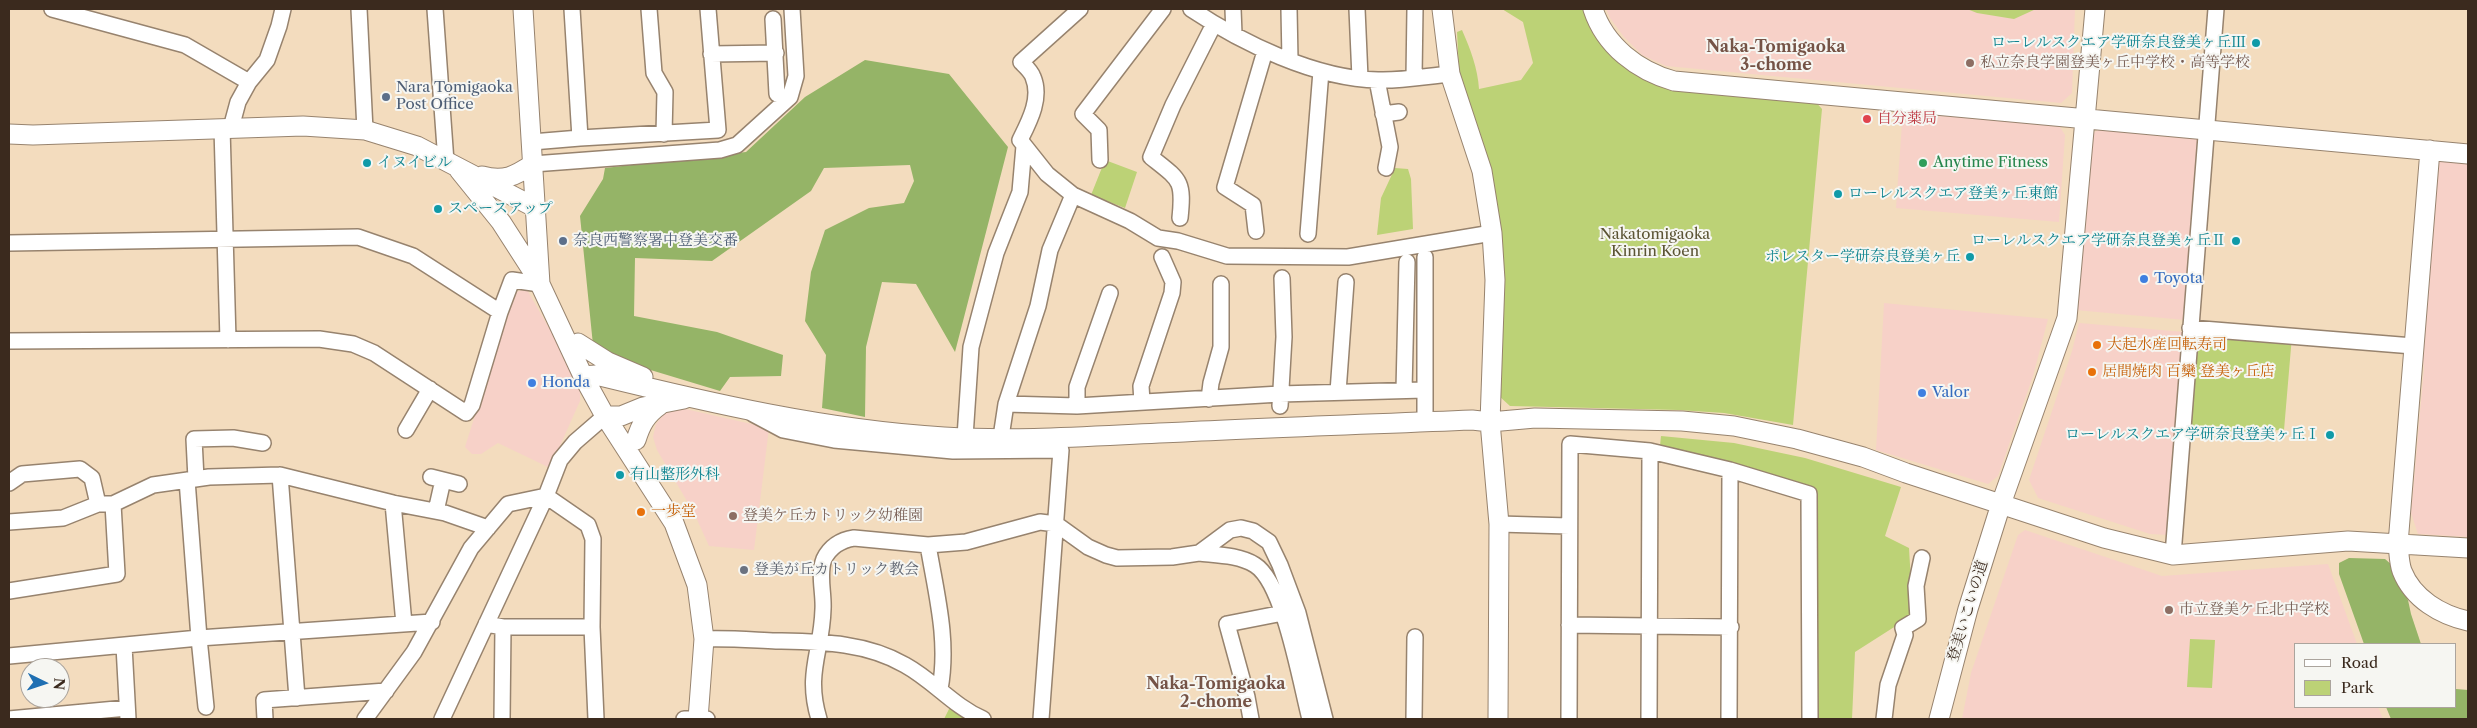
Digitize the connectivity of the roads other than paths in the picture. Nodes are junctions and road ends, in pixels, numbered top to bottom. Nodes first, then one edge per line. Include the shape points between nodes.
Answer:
1 (52, 9) edge
2 (283, 9) edge
3 (359, 9) edge
4 (435, 9) edge
5 (523, 9) edge
6 (572, 9) edge
7 (649, 9) edge
8 (708, 9) edge
9 (792, 9) edge
10 (1080, 9) edge
11 (1163, 9) edge
12 (1191, 9) edge
13 (1233, 9) edge
14 (1289, 9) edge
15 (1357, 9) edge
16 (1415, 9) edge
17 (1442, 9) edge
18 (1593, 9) edge
19 (2095, 9) edge
20 (2216, 9) edge
21 (773, 19) dead end
22 (1214, 24) junction
23 (1234, 34) junction
24 (1265, 51) junction
25 (776, 53) junction
26 (711, 54) junction
27 (1290, 60) junction
28 (1321, 71) junction
29 (1450, 74) junction
30 (1414, 77) junction
31 (1360, 78) junction
32 (1377, 80) junction
33 (249, 82) junction
34 (777, 94) dead end
35 (1399, 112) dead end
36 (1383, 114) junction
37 (2086, 119) junction
38 (227, 128) junction
39 (2208, 129) junction
40 (364, 130) junction
41 (9, 134) edge
42 (664, 134) junction
43 (580, 138) junction
44 (532, 142) junction
45 (1024, 146) junction
46 (2430, 150) junction
47 (2468, 154) edge
48 (1100, 160) dead end
49 (533, 164) junction
50 (452, 166) junction
51 (1386, 168) dead end
52 (534, 186) junction
53 (478, 193) junction
54 (1073, 195) junction
55 (513, 197) junction
56 (534, 207) junction
57 (1180, 218) dead end
58 (1256, 231) dead end
59 (1492, 233) junction
60 (1308, 234) dead end
61 (226, 239) junction
62 (9, 243) edge
63 (1162, 257) dead end
64 (1425, 257) dead end
65 (1407, 262) dead end
66 (1282, 278) dead end
67 (1346, 282) dead end
68 (540, 284) junction
69 (1221, 284) dead end
70 (1110, 293) dead end
71 (500, 312) junction
72 (2190, 328) junction
73 (228, 340) junction
74 (11, 343) edge
75 (578, 343) junction
76 (2413, 346) junction
77 (589, 375) junction
78 (430, 389) junction
79 (1404, 390) junction
80 (1424, 390) junction
81 (1338, 392) junction
82 (690, 397) junction
83 (1209, 399) junction
84 (1280, 400) junction
85 (1142, 402) junction
86 (664, 403) junction
87 (1006, 404) junction
88 (1077, 406) junction
89 (740, 407) junction
90 (613, 416) junction
91 (1425, 422) junction
92 (1490, 422) junction
93 (406, 430) dead end
94 (965, 437) junction
95 (1001, 437) junction
96 (636, 440) junction
97 (263, 443) dead end
98 (1650, 451) junction
99 (1730, 470) junction
100 (280, 475) junction
101 (192, 480) junction
102 (9, 483) edge
103 (459, 484) dead end
104 (546, 496) junction
105 (392, 503) junction
106 (106, 504) junction
107 (2001, 504) junction
108 (436, 511) junction
109 (9, 522) edge
110 (1056, 524) junction
111 (1499, 524) junction
112 (1569, 526) junction
113 (488, 528) junction
114 (2398, 544) junction
115 (928, 545) junction
116 (2468, 548) edge
117 (1199, 553) junction
118 (2173, 555) junction
119 (1922, 558) dead end
120 (9, 591) edge
121 (1283, 613) junction
122 (2468, 621) edge
123 (432, 622) junction
124 (404, 624) junction
125 (486, 624) junction
126 (1569, 625) junction
127 (1650, 626) junction
128 (503, 627) junction
129 (592, 627) junction
130 (1730, 627) junction
131 (293, 631) junction
132 (1415, 637) dead end
133 (199, 638) junction
134 (710, 639) junction
135 (819, 642) junction
136 (124, 646) junction
137 (9, 656) edge
138 (940, 689) junction
139 (386, 691) junction
140 (297, 698) junction
141 (206, 707) dead end
142 (127, 714) edge
143 (80, 716) edge
144 (9, 719) edge
145 (265, 719) edge
146 (365, 719) edge
147 (442, 719) edge
148 (502, 719) edge
149 (596, 719) edge
150 (684, 719) edge
151 (698, 719) edge
152 (707, 719) edge
153 (819, 719) edge
154 (983, 719) edge
155 (1041, 719) edge
156 (1250, 719) edge
157 (1310, 719) edge
158 (1325, 719) edge
159 (1414, 719) edge
160 (1498, 719) edge
161 (1569, 719) edge
162 (1649, 719) edge
163 (1729, 719) edge
164 (1810, 719) edge
165 (1884, 719) edge
166 (1939, 719) edge

1 - 33 street via 185,45
2 - 33 street via 267,60
3 - 40 street
4 - 50 street
5 - 44 street
6 - 43 street
7 - 42 street via 654,73 665,92
8 - 26 street
9 - 49 street via 796,76 790,97 737,145 720,150
10 - 45 street via 1021,62 1033,75 1036,86 1031,119 1020,140
11 - 48 street via 1083,114 1099,130
12 - 22 street
13 - 23 street
14 - 27 street
15 - 31 street
16 - 30 street
17 - 29 street
18 - 37 street via 1604,31 1629,60 1674,81
19 - 37 street, 登美いこいの道
20 - 39 street
21 - 25 street
22 - 23 street
22 - 57 street via 1173,105 1151,158 1179,181 1183,194
23 - 24 street
24 - 27 street
24 - 58 street via 1225,187 1253,205
25 - 26 street
25 - 34 street
26 - 42 street via 718,130
27 - 28 street
28 - 31 street
28 - 60 street
29 - 30 street
29 - 59 street via 1482,171
30 - 32 street
31 - 32 street
32 - 36 street
33 - 38 street
35 - 36 street
36 - 51 street via 1390,147
37 - 39 street
37 - 107 street, 登美いこいの道 via 2067,318
38 - 40 street via 303,126
38 - 41 street
38 - 61 street
39 - 46 street
39 - 72 street
40 - 50 street via 417,146
42 - 43 street
43 - 44 street
44 - 49 street
45 - 54 street via 1047,174
45 - 94 street via 1020,192 996,253 971,347
46 - 47 street
46 - 76 street
49 - 50 street via 504,180
49 - 52 street
50 - 53 street
50 - 55 street
52 - 55 street
52 - 56 street
53 - 55 street
53 - 68 street via 502,222
54 - 59 street via 1130,221 1158,238 1227,256 1348,257
54 - 87 street via 1050,250 1038,306
55 - 56 street
56 - 68 street
59 - 92 street via 1495,280
61 - 62 street
61 - 71 street via 358,237 414,256
61 - 73 street
63 - 85 street via 1173,282 1172,293 1141,386
64 - 80 street
65 - 79 street
66 - 84 street via 1284,337
67 - 81 street
68 - 71 street via 512,280
68 - 75 street
68 - 77 street
69 - 83 street via 1221,348
70 - 88 street via 1077,387
71 - 78 street via 472,404 466,413
72 - 76 street
72 - 118 street
73 - 74 street
73 - 78 street via 319,339 353,344 374,353
75 - 77 street
75 - 82 street via 608,362
76 - 114 street
77 - 82 street
77 - 90 street
78 - 93 street
79 - 80 street
79 - 81 street
80 - 91 street
81 - 84 street
82 - 86 street
82 - 89 street
83 - 84 street
83 - 85 street
85 - 88 street
86 - 90 street
86 - 96 street via 647,415
87 - 88 street
87 - 95 street
89 - 94 street via 822,424
89 - 110 street via 783,430 834,440 954,451 1061,450
90 - 96 street
90 - 104 street via 575,442 560,460
90 - 134 street via 674,523 697,585
91 - 92 street
91 - 95 street via 1060,438
92 - 107 street via 1535,418 1682,421 1734,426 1863,457
92 - 111 street
94 - 95 street
96 - 134 street via 689,534 711,606
97 - 101 street via 233,438 194,439
98 - 99 street
98 - 112 street via 1570,444
98 - 127 street
99 - 130 street
99 - 164 street via 1810,494
100 - 101 street
100 - 105 street
100 - 131 street
101 - 106 street via 153,485
101 - 133 street
102 - 106 street via 22,474 80,469 92,478
103 - 108 street via 437,478
104 - 113 street via 508,504
104 - 125 street
104 - 129 street via 588,525 593,539
105 - 108 street
105 - 124 street
106 - 109 street via 63,518
106 - 120 street via 117,574
107 - 118 street via 2104,538
107 - 166 street, 登美いこいの道 via 1968,609
108 - 113 street
110 - 115 street via 1040,522 966,542
110 - 117 street via 1088,547 1117,558 1172,558
110 - 155 street
111 - 112 street
111 - 160 street
112 - 126 street
113 - 123 street via 471,548
114 - 116 street
114 - 118 street via 2348,541
114 - 122 street via 2402,571 2414,590 2428,605 2451,617
115 - 135 street via 854,538 832,548 824,558 821,571 824,608
115 - 138 street via 944,636 945,664
117 - 121 street via 1246,560 1258,567 1267,576
117 - 158 street via 1236,529 1253,531 1269,542 1298,613
119 - 165 street via 1916,586 1918,619 1903,628 1905,635 1888,685
121 - 156 street via 1227,624 1248,697
121 - 157 street
123 - 124 street
123 - 139 street
124 - 131 street
125 - 128 street
125 - 147 street
126 - 127 street
126 - 161 street
127 - 130 street
127 - 162 street
128 - 129 street
128 - 148 street
129 - 149 street
130 - 163 street
131 - 133 street
131 - 140 street
132 - 159 street
133 - 136 street
133 - 141 street
134 - 135 street
134 - 151 street
134 - 152 street
135 - 138 street via 875,651 905,665
135 - 153 street via 812,684
136 - 137 street
136 - 142 street
138 - 154 street via 952,702
139 - 140 street
139 - 146 street
140 - 145 street via 264,700
142 - 143 street
143 - 144 street
150 - 151 street
151 - 152 street

